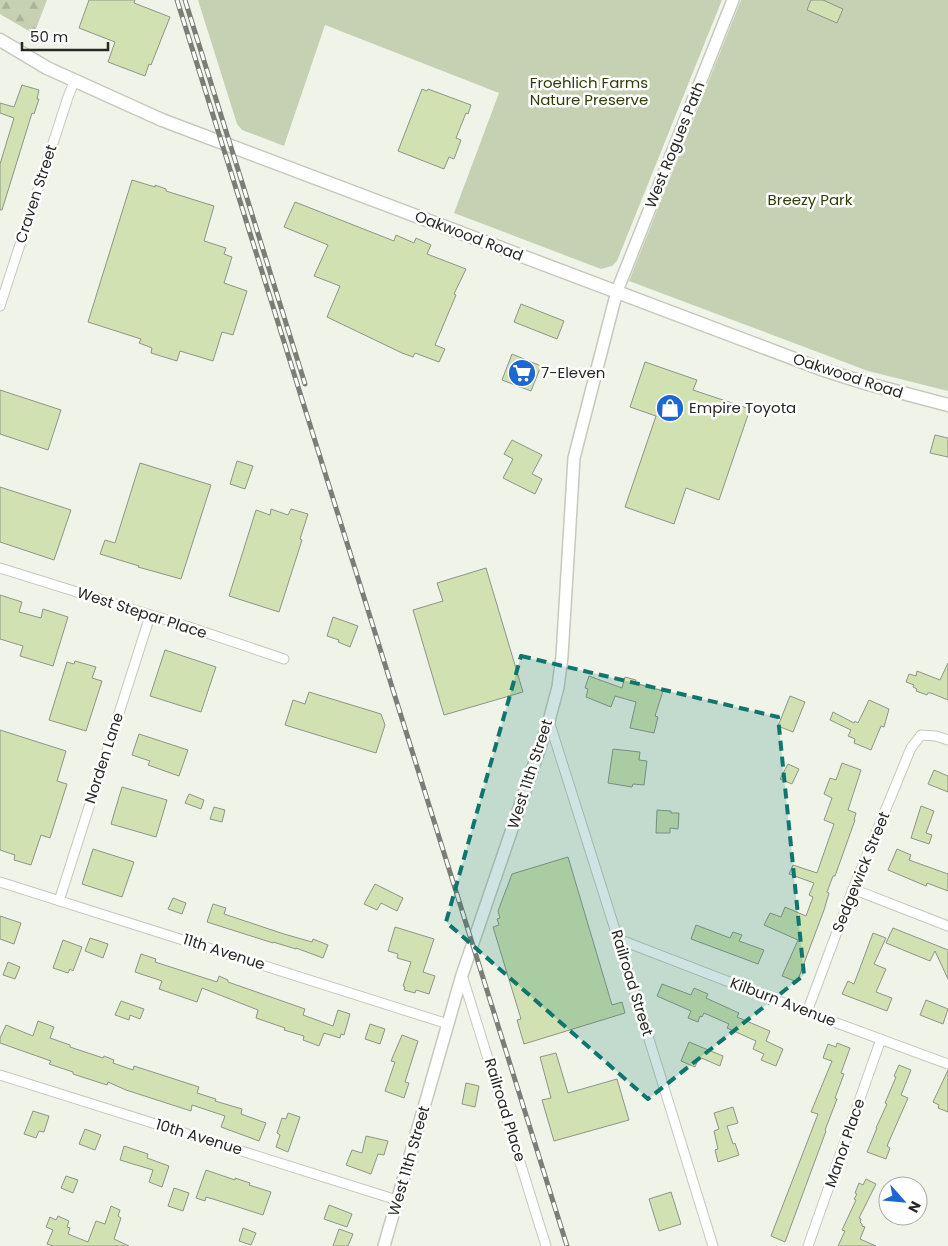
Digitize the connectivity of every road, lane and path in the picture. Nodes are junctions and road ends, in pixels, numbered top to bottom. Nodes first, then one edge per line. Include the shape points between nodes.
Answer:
1 (734, 0) edge
2 (0, 40) edge
3 (74, 82) junction
4 (618, 291) junction
5 (0, 306) edge
6 (948, 405) edge
7 (0, 568) edge
8 (150, 616) junction
9 (284, 659) dead end
10 (549, 721) junction
11 (948, 740) edge
12 (0, 882) edge
13 (853, 889) junction
14 (59, 901) junction
15 (948, 926) edge
16 (618, 939) junction
17 (462, 974) junction
18 (807, 1012) junction
19 (448, 1024) junction
20 (881, 1039) junction
21 (948, 1064) edge
22 (0, 1075) edge
23 (397, 1200) junction
24 (384, 1246) edge
25 (546, 1246) edge
26 (713, 1246) edge
27 (808, 1246) edge

1 - 4 street, West Rogues Path
2 - 3 main road, Oakwood Road
3 - 4 main road, Oakwood Road via 162,120
3 - 5 street, Craven Street
4 - 6 main road, Oakwood Road via 821,369
4 - 10 street, West 11th Street via 574,458 562,656
7 - 8 street, West Stepar Place
8 - 9 street, West Stepar Place
8 - 14 street, Norden Lane
10 - 16 street, Railroad Street
10 - 17 street, West 11th Street
11 - 13 street, Sedgewick Street via 921,735 911,748
12 - 14 street, 11th Avenue
13 - 15 street
13 - 18 street, Sedgewick Street
14 - 19 street, 11th Avenue
16 - 18 street, Kilburn Avenue
16 - 26 street, Railroad Street
17 - 19 street, West 11th Street
17 - 25 street, Railroad Place
18 - 20 street, Kilburn Avenue
19 - 23 street, West 11th Street
20 - 21 street, Kilburn Avenue
20 - 27 street, Manor Place
22 - 23 street, 10th Avenue
23 - 24 street, West 11th Street

